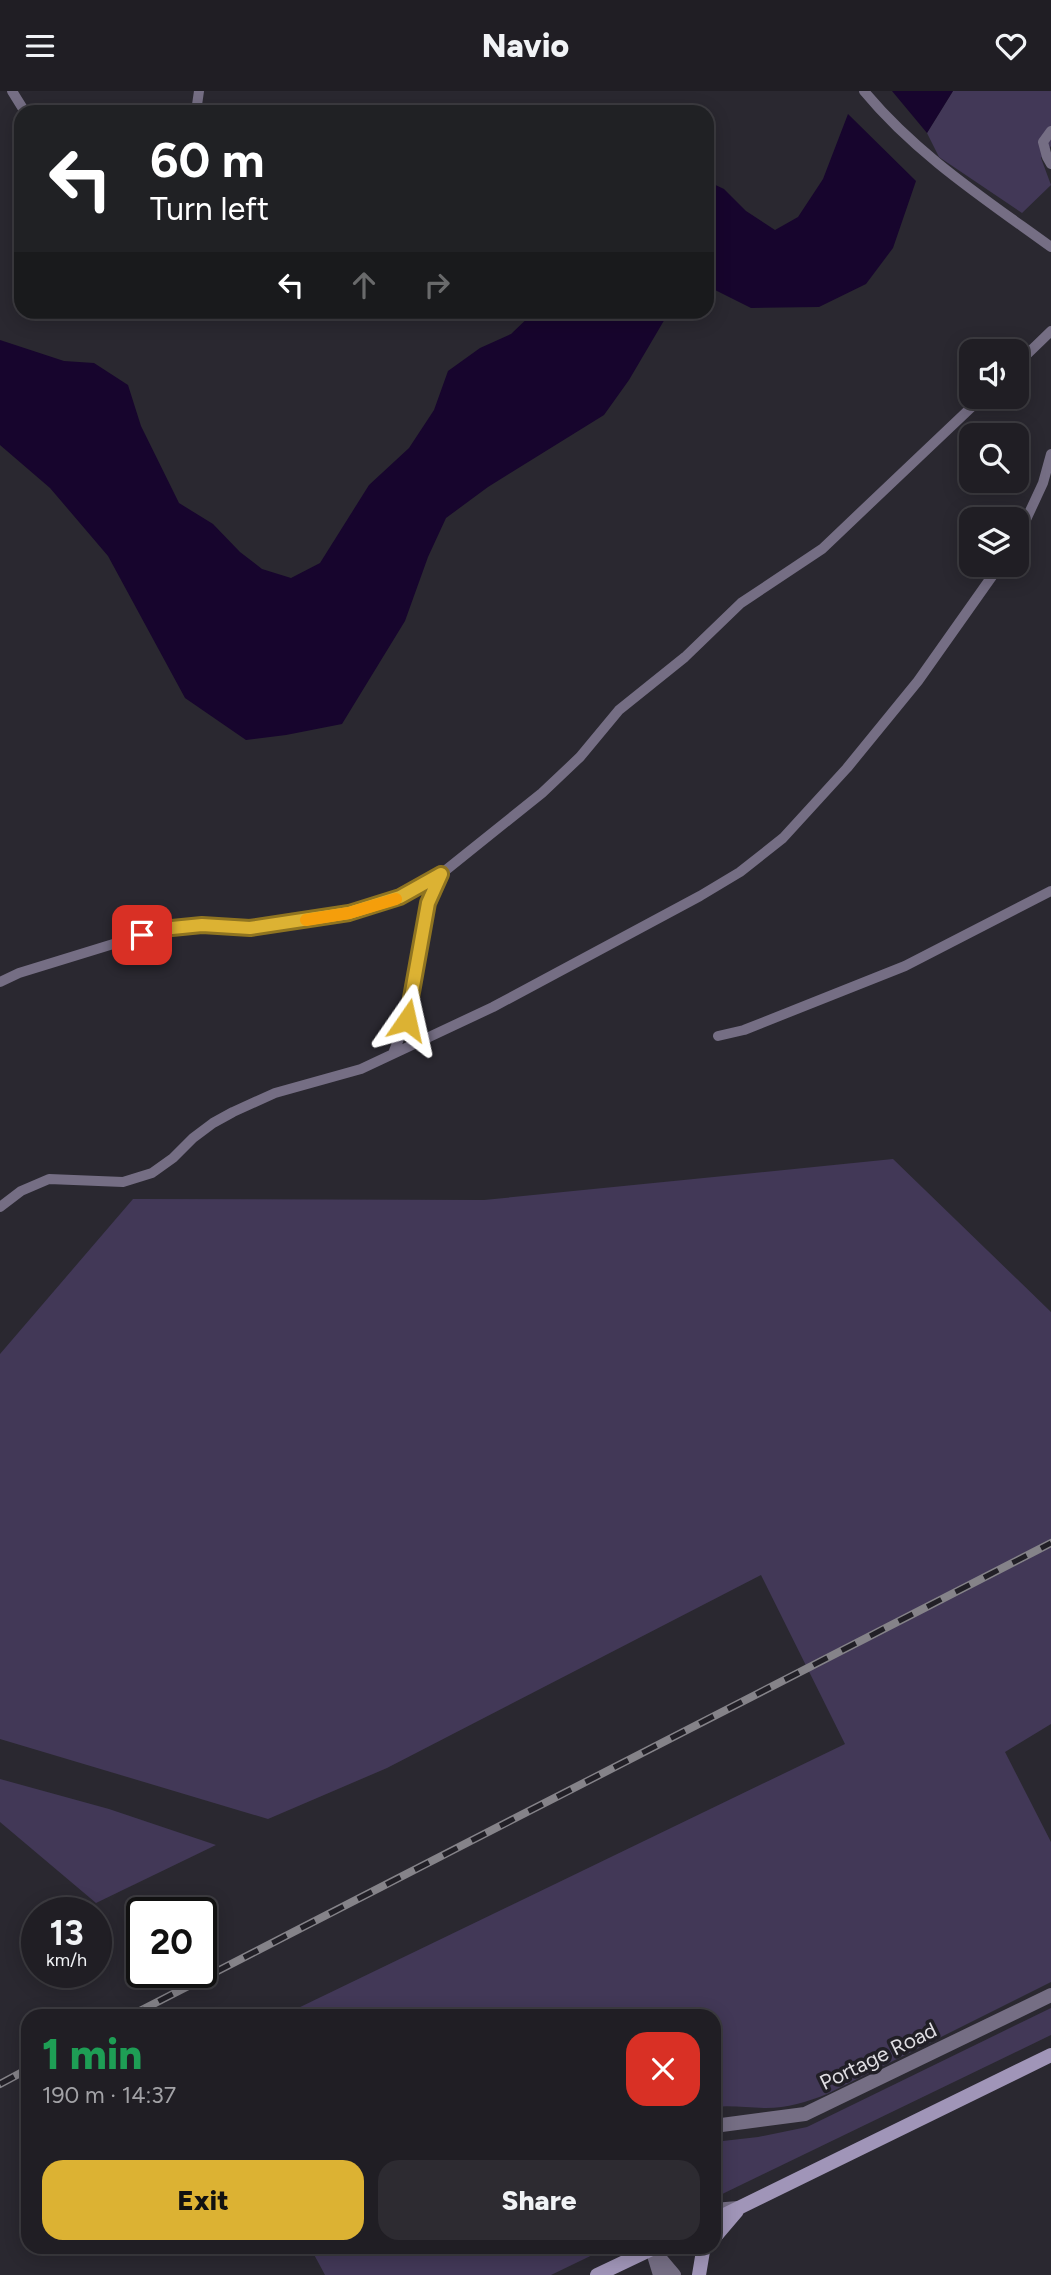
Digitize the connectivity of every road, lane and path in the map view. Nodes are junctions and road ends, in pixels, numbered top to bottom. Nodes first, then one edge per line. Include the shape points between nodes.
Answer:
1 (864, 91) edge
2 (1051, 131) edge
3 (1051, 164) edge
4 (1051, 247) edge
5 (1051, 331) edge
6 (1029, 352) edge
7 (969, 409) edge
8 (1051, 454) edge
9 (1029, 513) edge
10 (992, 577) edge
11 (441, 874) junction
12 (1051, 891) edge
13 (0, 982) edge
14 (718, 1036) dead end
15 (394, 1052) junction
16 (0, 1207) edge
17 (1051, 1995) edge
18 (1051, 2055) edge
19 (721, 2125) edge
20 (740, 2207) junction
21 (721, 2209) edge
22 (721, 2216) edge
23 (721, 2230) edge
24 (641, 2254) edge
25 (655, 2254) edge
26 (658, 2254) edge
27 (702, 2254) edge
28 (597, 2275) edge
29 (660, 2275) edge
30 (674, 2275) edge
31 (699, 2275) edge

1 - 4 lane via 935,163
2 - 3 lane via 1043,142
5 - 6 lane
7 - 11 lane via 822,549 741,603 685,657 619,710 542,793
8 - 9 lane
10 - 15 lane via 918,681 773,846 699,897 493,1007
11 - 13 lane via 400,897 349,913 250,928 202,925 162,929
11 - 15 lane via 428,903 407,1020
12 - 14 lane via 905,966
15 - 16 lane via 361,1069 275,1093 233,1112 152,1173 123,1182 49,1179
17 - 19 street, Portage Road via 805,2114
18 - 20 main road
20 - 21 street
20 - 22 main road
20 - 23 main road
24 - 28 main road
25 - 29 street
26 - 30 street
27 - 31 main road

